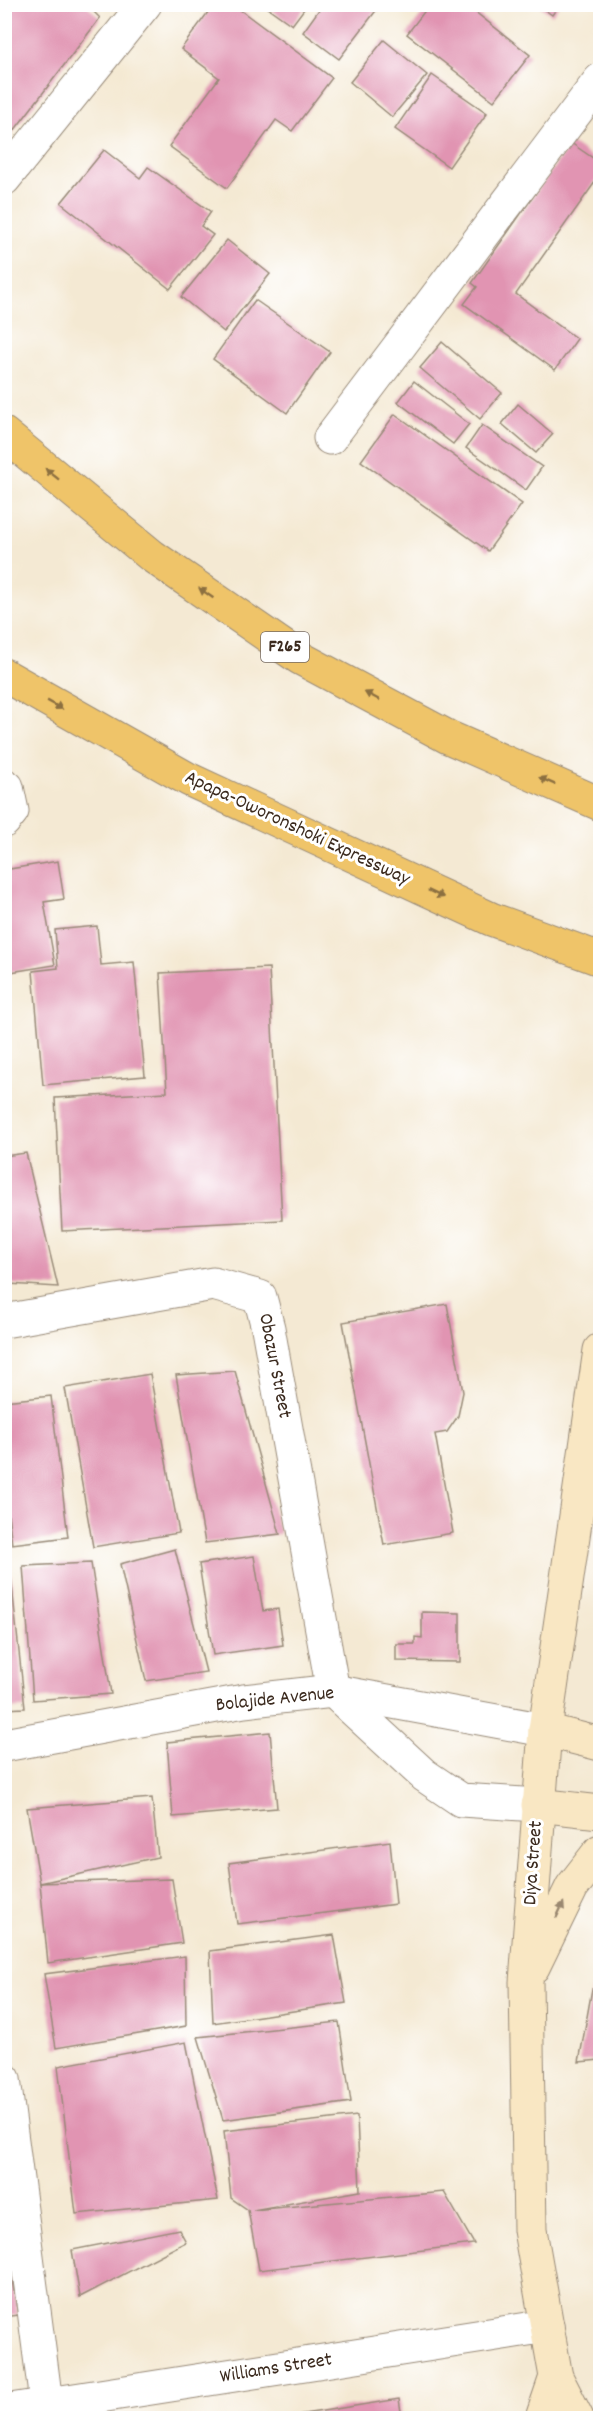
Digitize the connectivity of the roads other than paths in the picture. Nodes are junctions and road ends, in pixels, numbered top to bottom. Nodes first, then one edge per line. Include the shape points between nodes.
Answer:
1 (145, 4) edge
2 (600, 80) edge
3 (4, 179) edge
4 (4, 434) edge
5 (330, 438) dead end
6 (4, 675) edge
7 (4, 785) edge
8 (600, 804) edge
9 (4, 821) edge
10 (600, 959) edge
11 (4, 1321) edge
12 (600, 1350) edge
13 (333, 1691) junction
14 (545, 1730) junction
15 (600, 1744) edge
16 (4, 1745) edge
17 (538, 1805) junction
18 (600, 1812) edge
19 (600, 1851) edge
20 (526, 1982) junction
21 (4, 2079) edge
22 (547, 2326) junction
23 (556, 2377) junction
24 (4, 2411) edge
25 (48, 2412) edge
26 (542, 2418) edge
27 (577, 2418) edge

1 - 3 street
2 - 5 street
8 -> 4 highway, F265 via 448,737 300,658 152,556
6 -> 10 highway, Apapa-Oworonshoki Expressway via 188,778 491,919
7 - 9 street via 8,787 12,811
11 - 13 street, Obazur Street via 213,1284 260,1297
12 - 14 main road, Diya Street
13 - 14 street, Bolajide Avenue
13 - 16 street, Bolajide Avenue via 244,1701
13 - 17 street via 424,1775 461,1800
14 - 15 main road
14 - 17 main road, Diya Street
17 - 18 main road
17 - 20 main road, Diya Street
20 -> 19 main road via 572,1887
20 - 22 main road, Diya Street via 530,2230
21 - 25 street
22 - 23 main road, Diya Street
22 - 25 street, Williams Street
23 - 26 main road, Diya Street
23 - 27 main road, Diya Street
24 - 25 street, Williams Street

